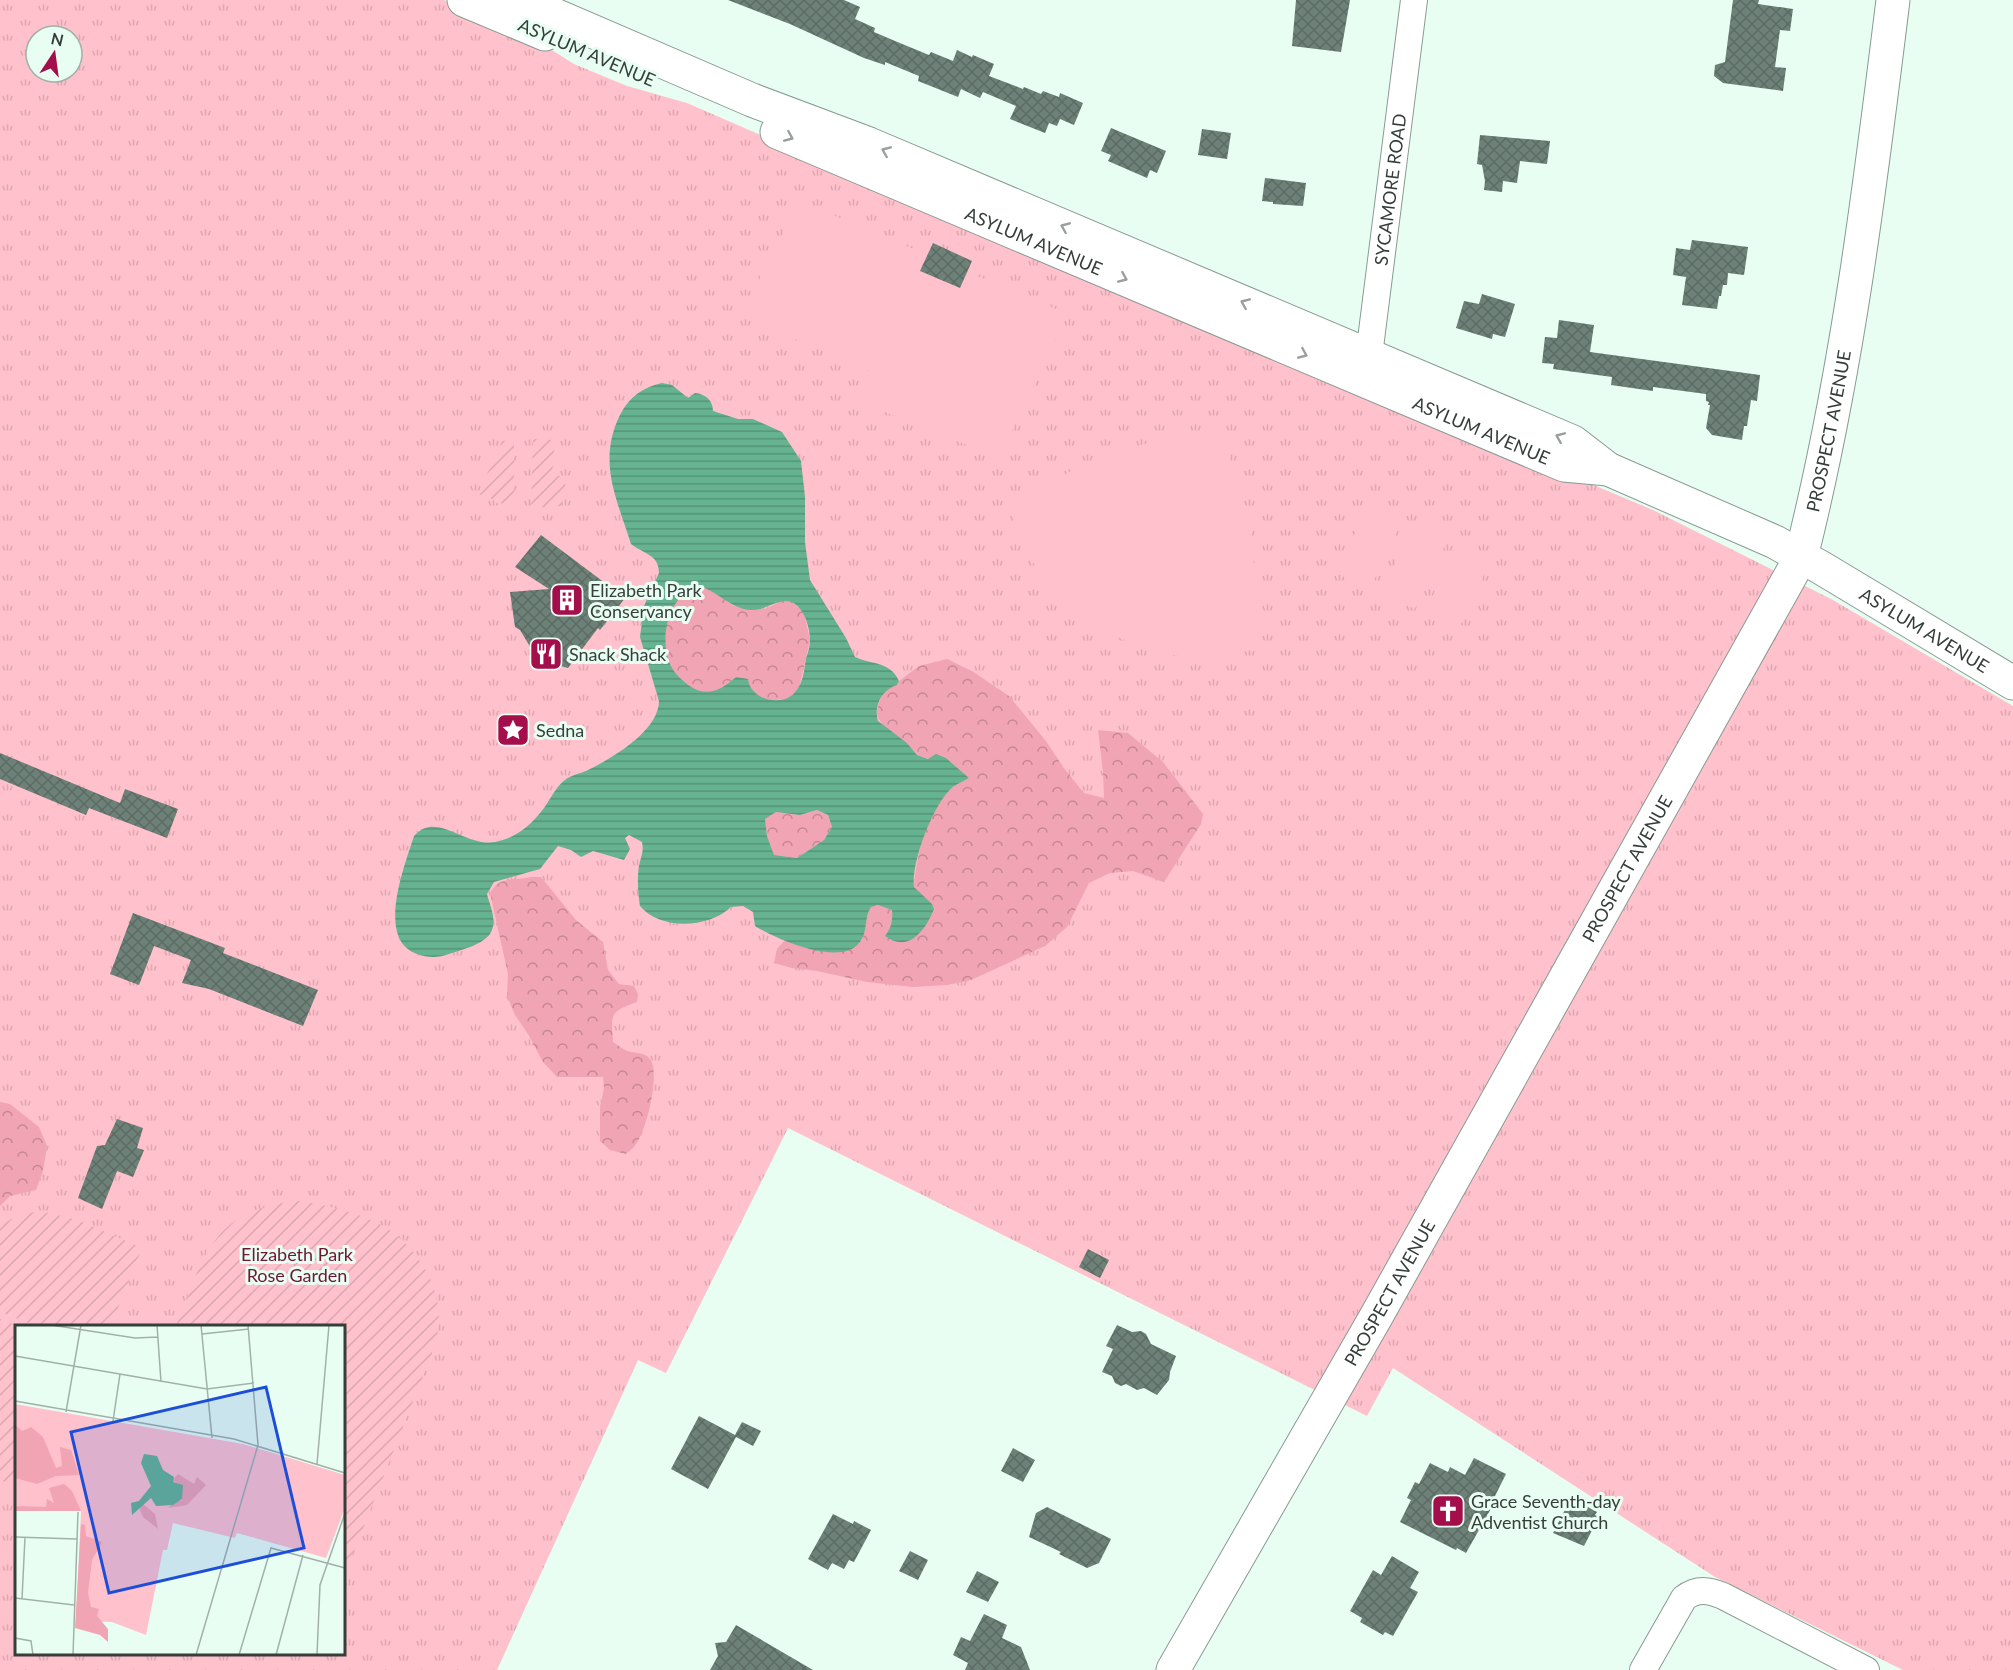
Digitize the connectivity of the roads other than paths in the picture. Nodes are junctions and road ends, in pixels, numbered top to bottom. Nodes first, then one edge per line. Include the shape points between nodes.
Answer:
1 (464, 0) edge
2 (519, 0) edge
3 (1414, 0) edge
4 (1893, 0) edge
5 (1367, 368) junction
6 (1801, 557) junction
7 (2013, 683) edge
8 (1173, 1670) edge
9 (1643, 1670) edge
10 (1866, 1670) edge

1 -> 5 main road, ASYLUM AVENUE
5 -> 2 main road, ASYLUM AVENUE via 869,144 752,100
3 - 5 street, SYCAMORE ROAD
4 - 6 main road, PROSPECT AVENUE via 1845,347
5 - 6 main road, ASYLUM AVENUE via 1573,442 1608,470
6 - 7 main road, ASYLUM AVENUE
6 - 8 main road, PROSPECT AVENUE
9 - 10 street via 1684,1598 1700,1590 1723,1596

